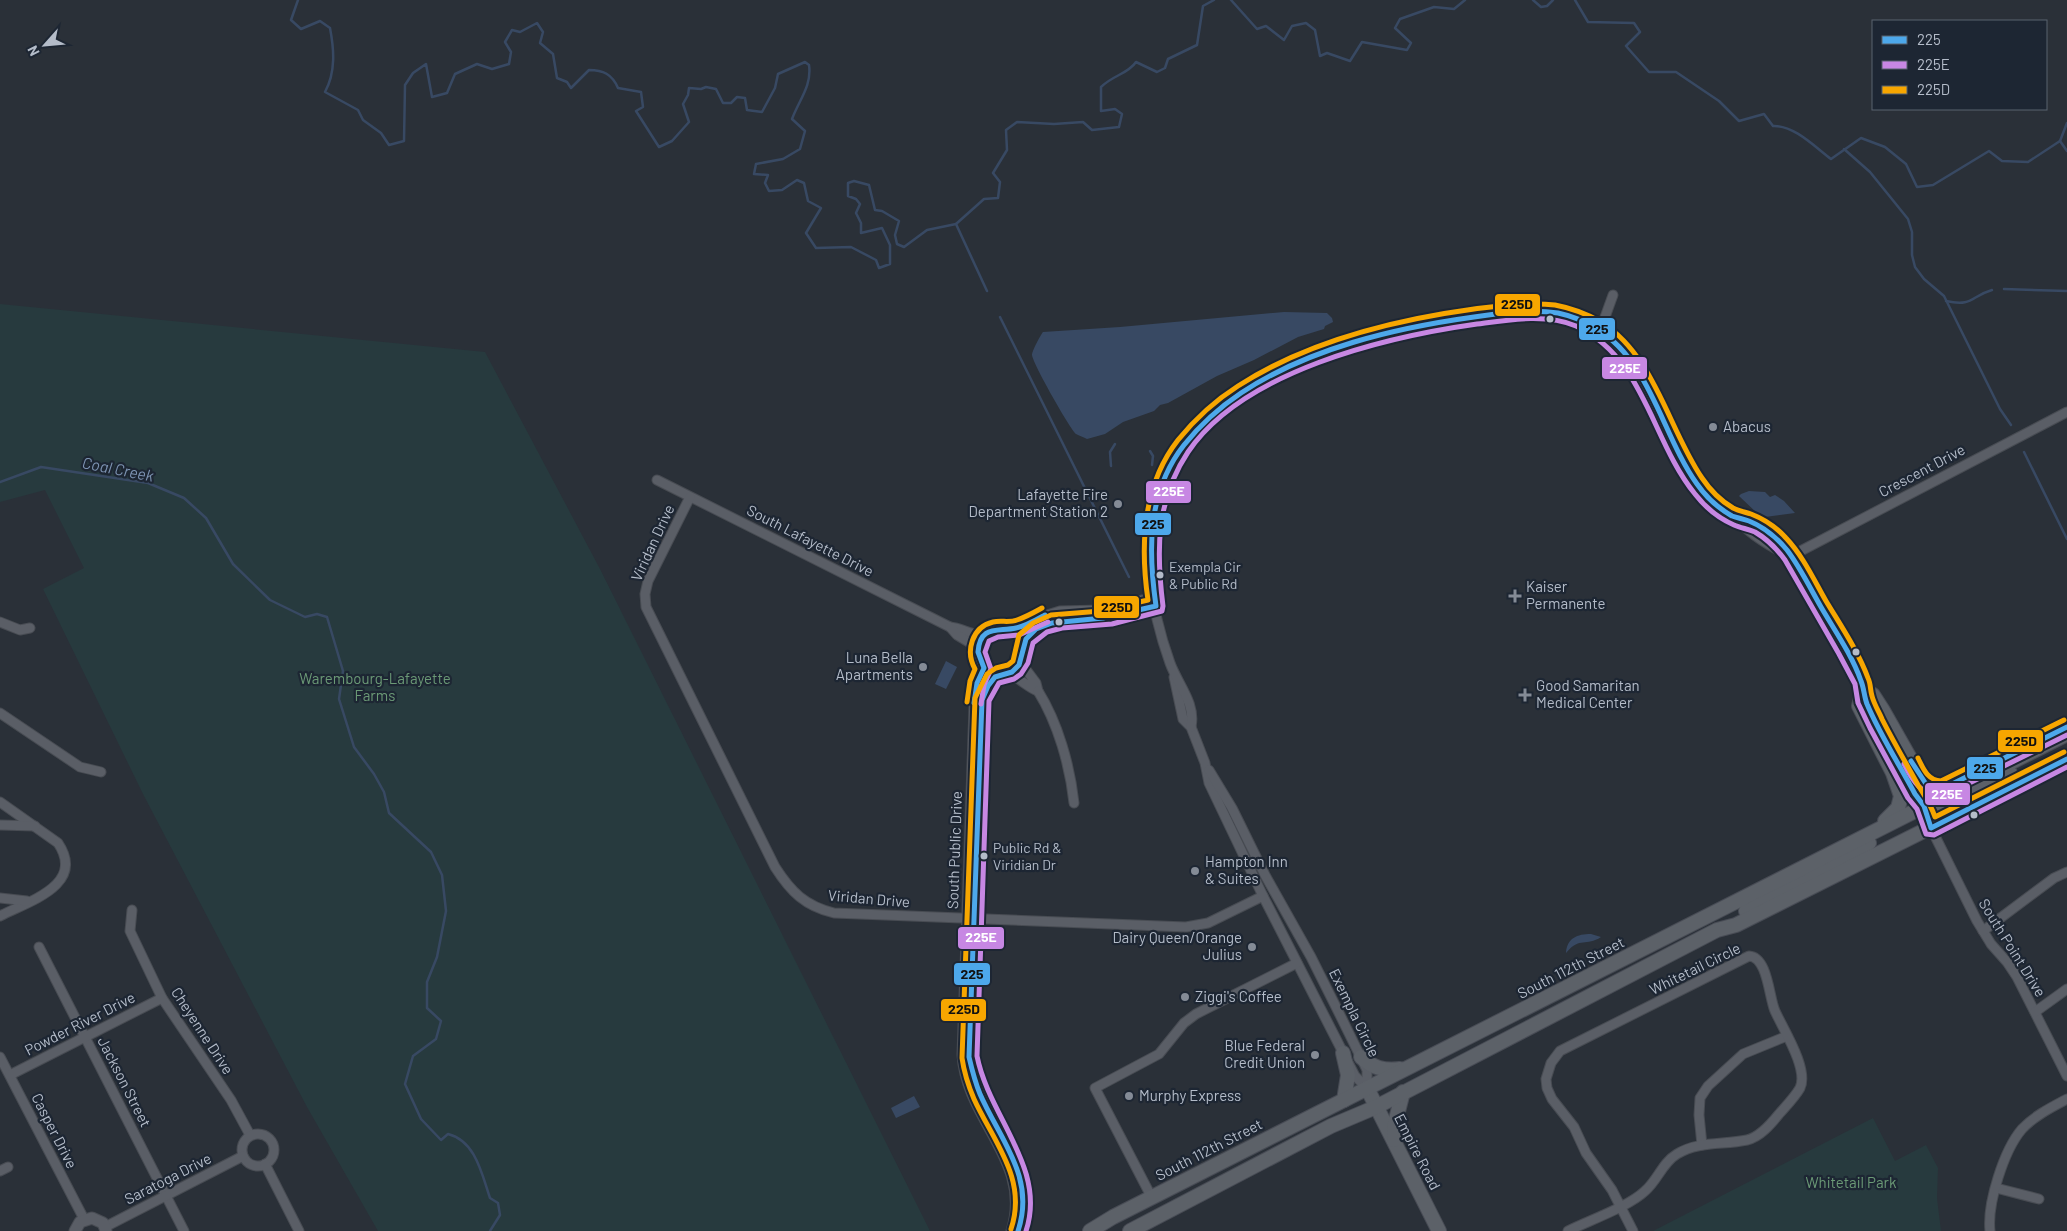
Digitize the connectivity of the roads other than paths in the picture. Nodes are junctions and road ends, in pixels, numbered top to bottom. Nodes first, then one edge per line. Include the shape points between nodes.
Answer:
1 (1613, 295) dead end
2 (1600, 331) junction
3 (2067, 412) edge
4 (657, 480) dead end
5 (690, 497) junction
6 (1791, 556) junction
7 (1155, 602) junction
8 (0, 622) edge
9 (950, 627) junction
10 (30, 628) dead end
11 (1008, 630) junction
12 (986, 634) junction
13 (1023, 646) junction
14 (977, 647) junction
15 (1021, 663) junction
16 (984, 668) junction
17 (1009, 674) junction
18 (997, 675) junction
19 (1862, 690) junction
20 (1038, 691) junction
21 (0, 713) edge
22 (2067, 727) edge
23 (2067, 734) edge
24 (2067, 743) edge
25 (2067, 759) edge
26 (1205, 763) junction
27 (101, 772) dead end
28 (0, 802) edge
29 (1074, 803) dead end
30 (1924, 806) junction
31 (0, 825) edge
32 (36, 826) junction
33 (1931, 828) junction
34 (1875, 830) junction
35 (2067, 872) edge
36 (1263, 896) junction
37 (0, 898) edge
38 (28, 901) junction
39 (132, 910) dead end
40 (0, 916) edge
41 (970, 918) junction
42 (1717, 930) junction
43 (1983, 931) junction
44 (39, 947) dead end
45 (1297, 963) junction
46 (2067, 989) edge
47 (162, 998) junction
48 (2035, 1012) junction
49 (1786, 1036) junction
50 (85, 1037) junction
51 (1343, 1053) junction
52 (0, 1057) edge
53 (1361, 1057) junction
54 (1406, 1068) junction
55 (10, 1074) junction
56 (2067, 1076) edge
57 (1367, 1088) junction
58 (1403, 1092) junction
59 (2067, 1099) edge
60 (1344, 1100) junction
61 (1376, 1106) junction
62 (250, 1135) junction
63 (1394, 1144) junction
64 (1702, 1145) junction
65 (243, 1156) junction
66 (265, 1164) junction
67 (1996, 1188) junction
68 (166, 1195) junction
69 (1152, 1198) junction
70 (2039, 1199) dead end
71 (1620, 1206) junction
72 (84, 1219) junction
73 (106, 1229) edge
74 (76, 1231) edge
75 (184, 1231) edge
76 (299, 1231) edge
77 (1011, 1231) edge
78 (1018, 1231) edge
79 (1090, 1231) edge
80 (1130, 1231) edge
81 (1439, 1231) edge
82 (1568, 1231) edge
83 (1634, 1231) edge
84 (1990, 1231) edge

1 - 2 street
2 - 6 street, Exempla Circle via 1619,347 1641,379 1695,480 1713,502 1736,518 1744,528
2 - 7 street, Exempla Circle via 1576,318 1554,312 1454,319 1411,327 1341,348 1291,367 1250,388 1203,422 1184,444 1163,480 1154,508 1149,543
3 - 6 street, Crescent Drive
4 - 5 street, South Lafayette Drive
5 - 9 street, South Lafayette Drive
5 - 41 street, Viridan Drive via 648,581 646,607 787,886 818,909 834,913
6 - 19 street, South Point Drive via 1846,650 1862,682
7 - 11 street via 1102,610 1060,611
7 - 13 street via 1095,619 1050,624 1030,634
7 - 26 street, Exempla Circle via 1172,667 1189,700 1193,716 1191,727
8 - 10 street via 20,630
9 - 12 street, South Lafayette Drive via 975,635
9 - 14 street, South Lafayette Drive
11 - 12 street via 996,629
11 - 13 street
12 - 14 street
13 - 15 street
14 - 16 street via 978,658
15 - 17 street
15 - 20 street
16 - 18 street
16 - 41 street, South Public Drive via 977,683 974,707
17 - 18 street
17 - 20 street
18 - 41 street, South Public Drive via 986,686 982,700
19 - 22 main road via 1872,695 1882,709 1924,783 1935,789 1942,789
19 - 30 street, South Point Drive via 1876,725
19 - 34 main road via 1859,706 1901,796 1896,811
20 - 29 street via 1055,728
21 - 27 street via 80,766
23 - 30 main road, South 112th Street
24 - 33 main road via 1939,811
25 - 33 main road
26 - 36 street, Exempla Circle via 1209,783
26 - 53 street, Exempla Circle via 1232,808
28 - 32 street
30 - 33 street, South Point Drive
30 - 34 main road, South 112th Street
30 - 42 main road via 1919,816 1909,824 1769,898
31 - 32 street
32 - 38 street via 58,843 64,852 65,872 54,888
33 - 42 main road via 1736,925
33 - 43 street, South Point Drive
34 - 54 main road, South 112th Street
35 - 43 street via 2054,878
36 - 41 street, Viridan Drive via 1208,923 1191,926
36 - 45 street, Exempla Circle
37 - 38 street
38 - 40 street
39 - 47 street, Cheyenne Drive via 130,931
41 - 77 street, South Public Drive via 962,1066 970,1092 1005,1159 1014,1184 1016,1209
41 - 78 street, South Public Drive via 970,1064 977,1088 1021,1180 1024,1205
42 - 58 main road
43 - 48 street, South Point Drive via 2017,977
44 - 50 street, Jackson Street
45 - 51 street, Exempla Circle
45 - 69 street via 1196,1014 1184,1023 1159,1054 1095,1088
46 - 48 street
47 - 50 street, Powder River Drive
47 - 62 street, Cheyenne Drive via 231,1100
48 - 56 street, South Point Drive
49 - 64 street via 1743,1054 1708,1086 1700,1098
49 - 64 street, Whitetail Circle via 1802,1068 1800,1087 1788,1104 1773,1122 1752,1138
49 - 71 street, Whitetail Circle via 1771,1003 1766,976 1757,958 1749,956 1560,1051 1551,1063 1547,1088
50 - 55 street, Powder River Drive
50 - 68 street, Jackson Street
51 - 57 street, Exempla Circle via 1355,1076
51 - 60 main road via 1348,1074
52 - 55 street, Casper Drive
53 - 54 main road via 1380,1070
53 - 57 street, Exempla Circle via 1367,1070
54 - 57 main road, South 112th Street
55 - 72 street, Casper Drive
57 - 60 main road, South 112th Street
57 - 61 main road, Empire Road
58 - 61 main road
58 - 63 main road via 1395,1123
59 - 67 street via 2022,1129 2007,1154
60 - 69 main road, South 112th Street
61 - 63 main road, Empire Road
61 - 80 main road via 1331,1126
62 - 65 street via 241,1146
62 - 66 street via 263,1134 273,1144 274,1153
63 - 81 main road, Empire Road
64 - 71 street, Whitetail Circle via 1677,1154 1644,1192
65 - 66 street via 252,1165
65 - 68 street, Saratoga Drive
66 - 76 street
67 - 70 street
67 - 84 street via 1990,1207
68 - 73 street, Saratoga Drive
68 - 75 street, Jackson Street
69 - 79 main road, South 112th Street
71 - 82 street
71 - 83 street, Whitetail Circle
72 - 73 street via 96,1219
72 - 74 street

